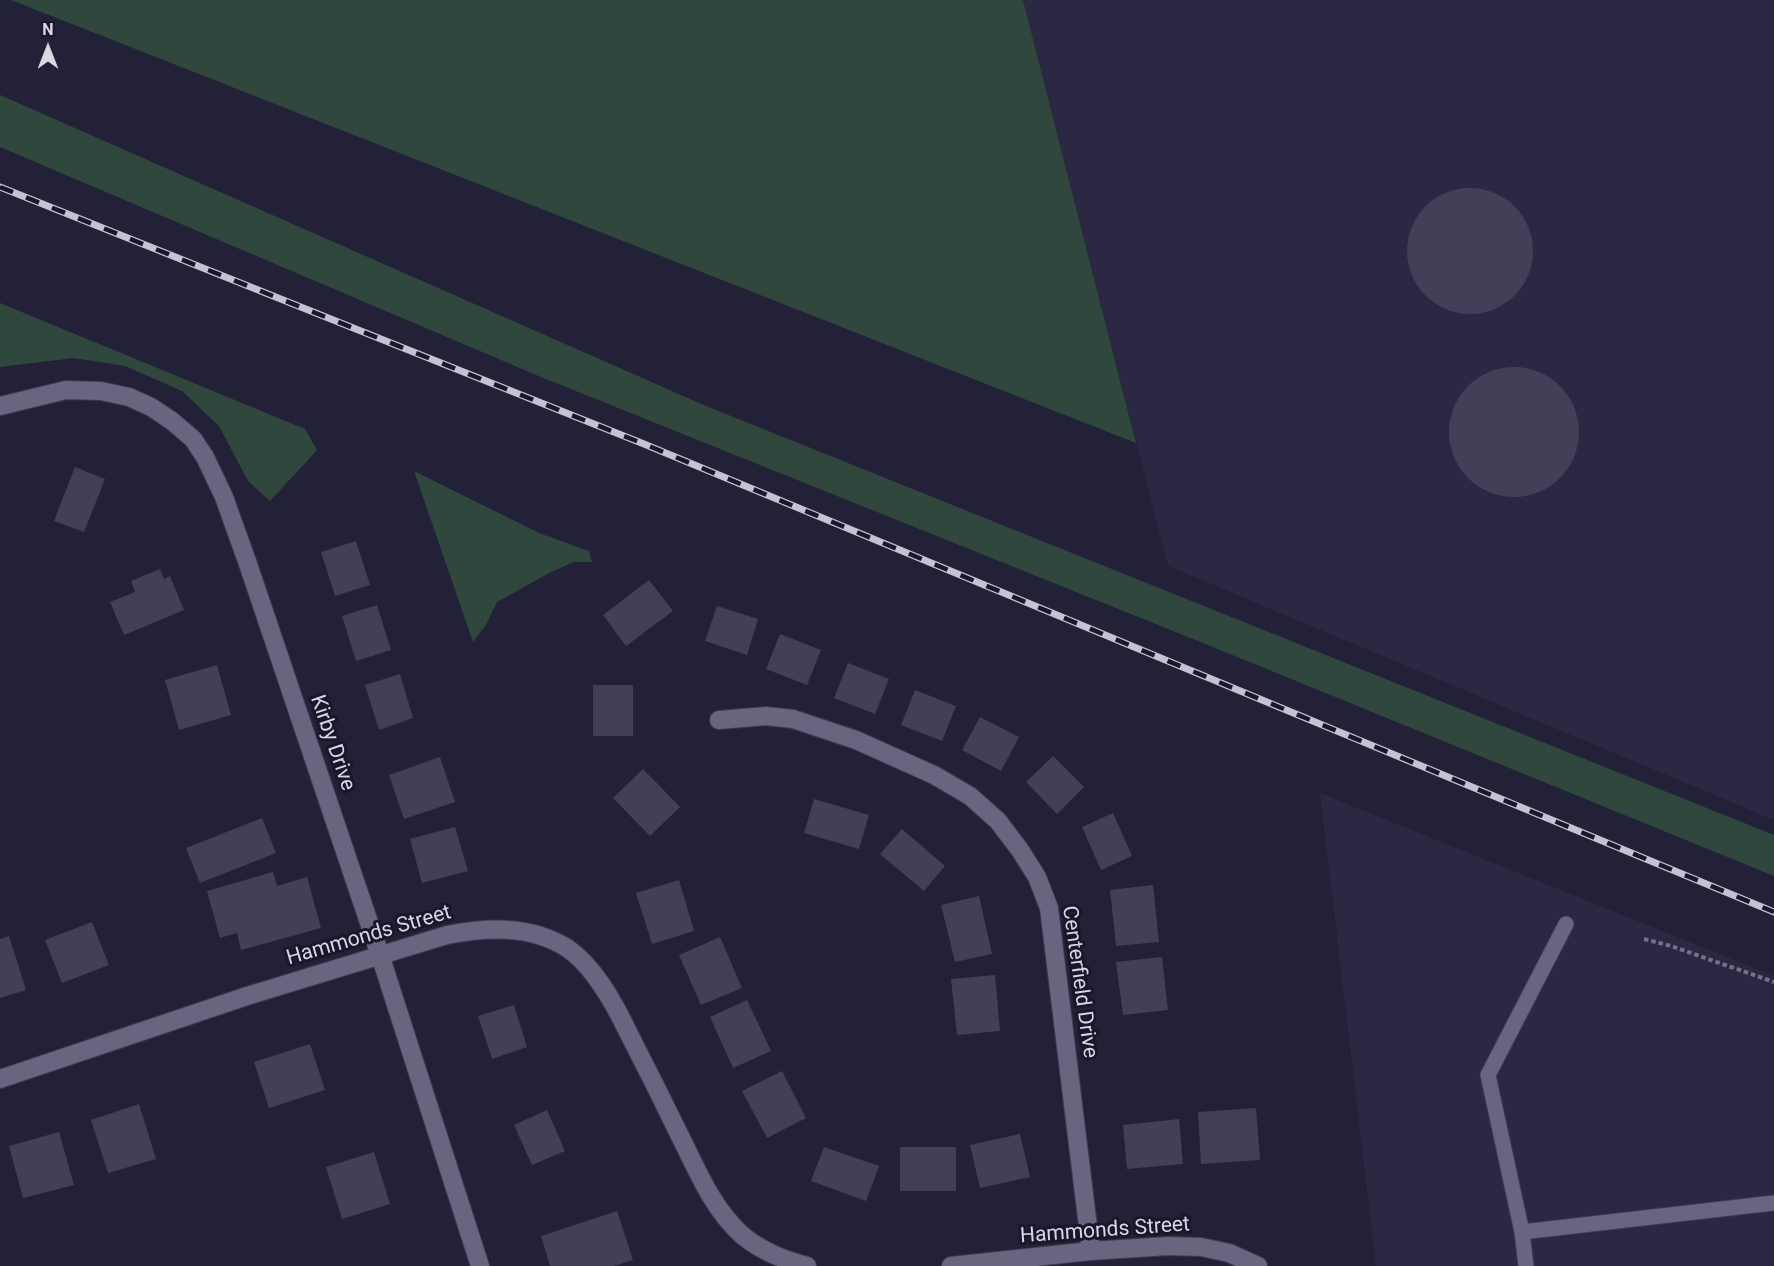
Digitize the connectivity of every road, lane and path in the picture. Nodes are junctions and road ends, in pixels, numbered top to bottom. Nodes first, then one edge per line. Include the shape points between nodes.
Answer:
1 (0, 406) edge
2 (719, 720) dead end
3 (1566, 924) dead end
4 (1644, 939) dead end
5 (380, 955) junction
6 (1774, 982) edge
7 (0, 1079) edge
8 (1774, 1203) edge
9 (1522, 1232) junction
10 (1091, 1251) junction
11 (480, 1266) edge
12 (807, 1266) edge
13 (951, 1266) edge
14 (1258, 1266) edge
15 (1526, 1266) edge

1 - 5 street, Kirby Drive via 66,390 100,391 151,407 193,439 224,497
2 - 10 street, Centerfield Drive via 766,716 793,719 856,740 970,796 998,821 1020,850 1037,877 1049,908
3 - 9 lane via 1488,1075
4 - 6 path
5 - 7 street, Hammonds Street
5 - 11 street, Kirby Drive
5 - 12 street, Hammonds Street via 475,929 540,935 567,948 588,966 617,1009 703,1182 725,1217 763,1250
8 - 9 lane
9 - 15 lane
10 - 13 street, Hammonds Street
10 - 14 street, Hammonds Street via 1201,1247 1229,1253

